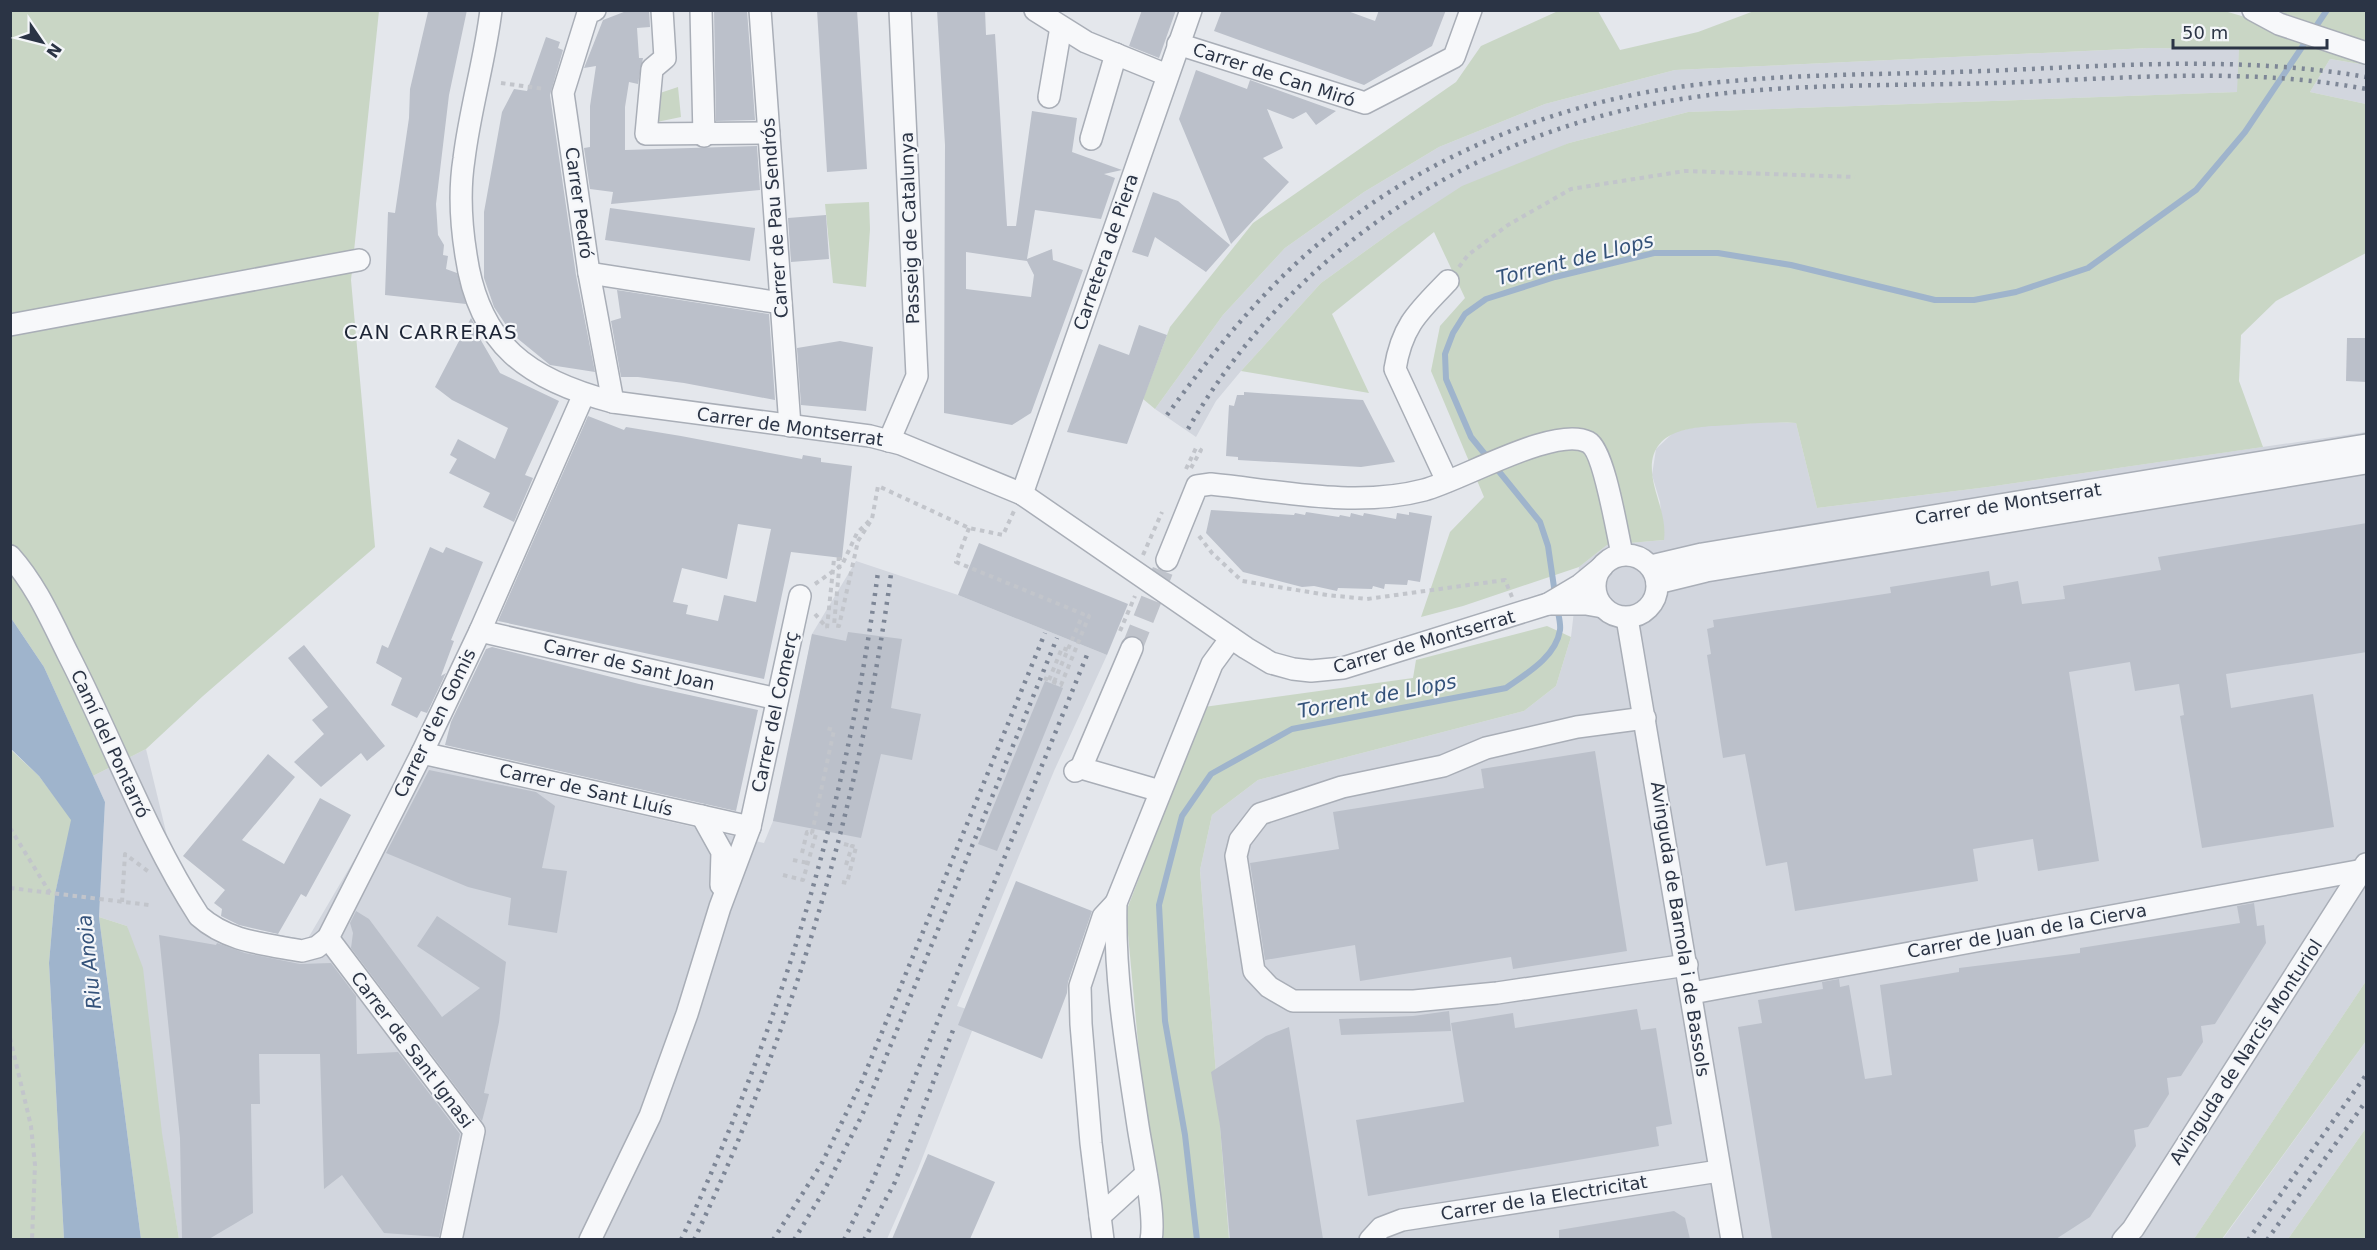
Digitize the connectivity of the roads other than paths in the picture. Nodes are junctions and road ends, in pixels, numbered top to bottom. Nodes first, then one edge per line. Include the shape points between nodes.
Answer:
1 (491, 10) edge
2 (595, 10) edge
3 (662, 10) edge
4 (700, 10) edge
5 (760, 10) edge
6 (900, 10) edge
7 (1035, 10) edge
8 (1191, 10) edge
9 (1471, 10) edge
10 (2253, 10) edge
11 (1061, 27) junction
12 (1178, 44) junction
13 (2367, 53) edge
14 (1116, 54) junction
15 (1167, 75) junction
16 (1048, 97) dead end
17 (769, 133) junction
18 (704, 135) junction
19 (1091, 140) dead end
20 (359, 260) dead end
21 (589, 273) junction
22 (1448, 281) road end
23 (781, 303) junction
24 (10, 325) edge
25 (584, 394) junction
26 (613, 402) junction
27 (789, 426) junction
28 (889, 441) junction
29 (2367, 445) edge
30 (2367, 463) edge
31 (1447, 482) junction
32 (1022, 495) junction
33 (1622, 554) junction
34 (10, 556) edge
35 (1167, 560) tunnel mouth
36 (1602, 567) junction
37 (1654, 574) junction
38 (800, 596) road end
39 (1590, 599) junction
40 (1628, 618) junction
41 (480, 631) junction
42 (1231, 638) junction
43 (1132, 648) tunnel mouth
44 (777, 699) junction
45 (1645, 718) junction
46 (422, 753) junction
47 (1160, 791) junction
48 (702, 816) junction
49 (750, 827) junction
50 (2365, 867) edge
51 (1116, 903) junction
52 (720, 907) junction
53 (328, 938) junction
54 (1687, 965) junction
55 (1692, 993) junction
56 (1719, 1171) junction
57 (1146, 1174) junction
58 (1100, 1216) junction
59 (1371, 1238) edge
60 (451, 1239) edge
61 (590, 1239) edge
62 (1103, 1239) edge
63 (1150, 1239) edge
64 (1732, 1239) edge
65 (2123, 1239) edge

1 - 25 street, Carrer de Montserrat via 463,161 461,199 469,278 487,326 502,344 529,367
2 - 21 street, Carrer Pedró via 588,13 563,93
3 - 18 street via 664,58 652,69 646,134
4 - 18 street
5 - 17 street, Carrer de Pau Sendrós
6 - 28 street, Passeig de Catalunya via 917,376
7 - 11 street
8 - 12 street, Carretera de Piera
9 - 12 street, Carrer de Can Miró via 1454,57 1365,103
10 - 13 street via 2279,24
11 - 14 street
11 - 16 street
12 - 15 street, Carretera de Piera
14 - 15 street
14 - 19 street
15 - 32 street, Carretera de Piera
17 - 18 street
17 - 23 street, Carrer de Pau Sendrós
20 - 24 street
21 - 23 street
21 - 26 street, Carrer Pedró
22 - 31 street via 1412,319 1398,349 1395,369
23 - 27 street, Carrer de Pau Sendrós
25 - 26 street, Carrer de Montserrat
25 - 41 street, Carrer d'en Gomis
26 - 27 street, Carrer de Montserrat
27 - 28 street, Carrer de Montserrat
28 - 32 street, Carrer de Montserrat
29 - 37 street, Carrer de Montserrat via 1702,554
30 - 37 street, Carrer de Montserrat via 1706,571
31 - 33 street via 1567,437 1589,442 1601,458
31 - 35 street via 1424,490 1362,498 1211,484 1197,486
32 - 42 street, Carrer de Montserrat
33 - 36 street
33 - 37 street via 1642,558
34 - 53 street, Camí del Pontarró via 30,579 83,683 135,800 199,916 231,938 302,951
36 - 39 street, Carrer de Montserrat
36 - 39 street
37 - 40 street via 1653,602 1639,616
38 - 44 street, Carrer del Comerç
39 - 40 street via 1614,615
39 - 42 street, Carrer de Montserrat via 1548,604 1388,656 1329,670 1280,666
40 - 45 street, Avinguda de Barnola i de Bassols
41 - 44 street, Carrer de Sant Joan
41 - 46 street, Carrer d'en Gomis
42 - 47 street via 1212,664
43 - 47 street via 1078,770
44 - 49 street, Carrer del Comerç
45 - 54 street, Avinguda de Barnola i de Bassols
45 - 54 street via 1486,748 1443,766 1342,787 1260,814 1240,840 1236,855 1254,970 1269,987 1293,1002 1323,1003 1414,1001 1497,993
46 - 48 street, Carrer de Sant Lluís
46 - 53 street, Carrer d'en Gomis
47 - 51 street
48 - 49 street, Carrer de Sant Lluís
48 - 52 street via 722,852
49 - 52 street, Carrer del Comerç
50 - 55 street, Carrer de Juan de la Cierva
50 - 65 street, Avinguda de Narcis Monturiol
51 - 57 street via 1115,943 1126,1046
51 - 58 street via 1103,917 1080,986
52 - 61 street via 650,1116
53 - 60 street, Carrer de Sant Ignasi via 474,1131
54 - 55 street, Avinguda de Barnola i de Bassols
55 - 56 street, Avinguda de Barnola i de Bassols
56 - 59 street, Carrer de la Electricitat via 1402,1220 1381,1228
56 - 64 street, Avinguda de Barnola i de Bassols
57 - 58 street
57 - 63 street
58 - 62 street

